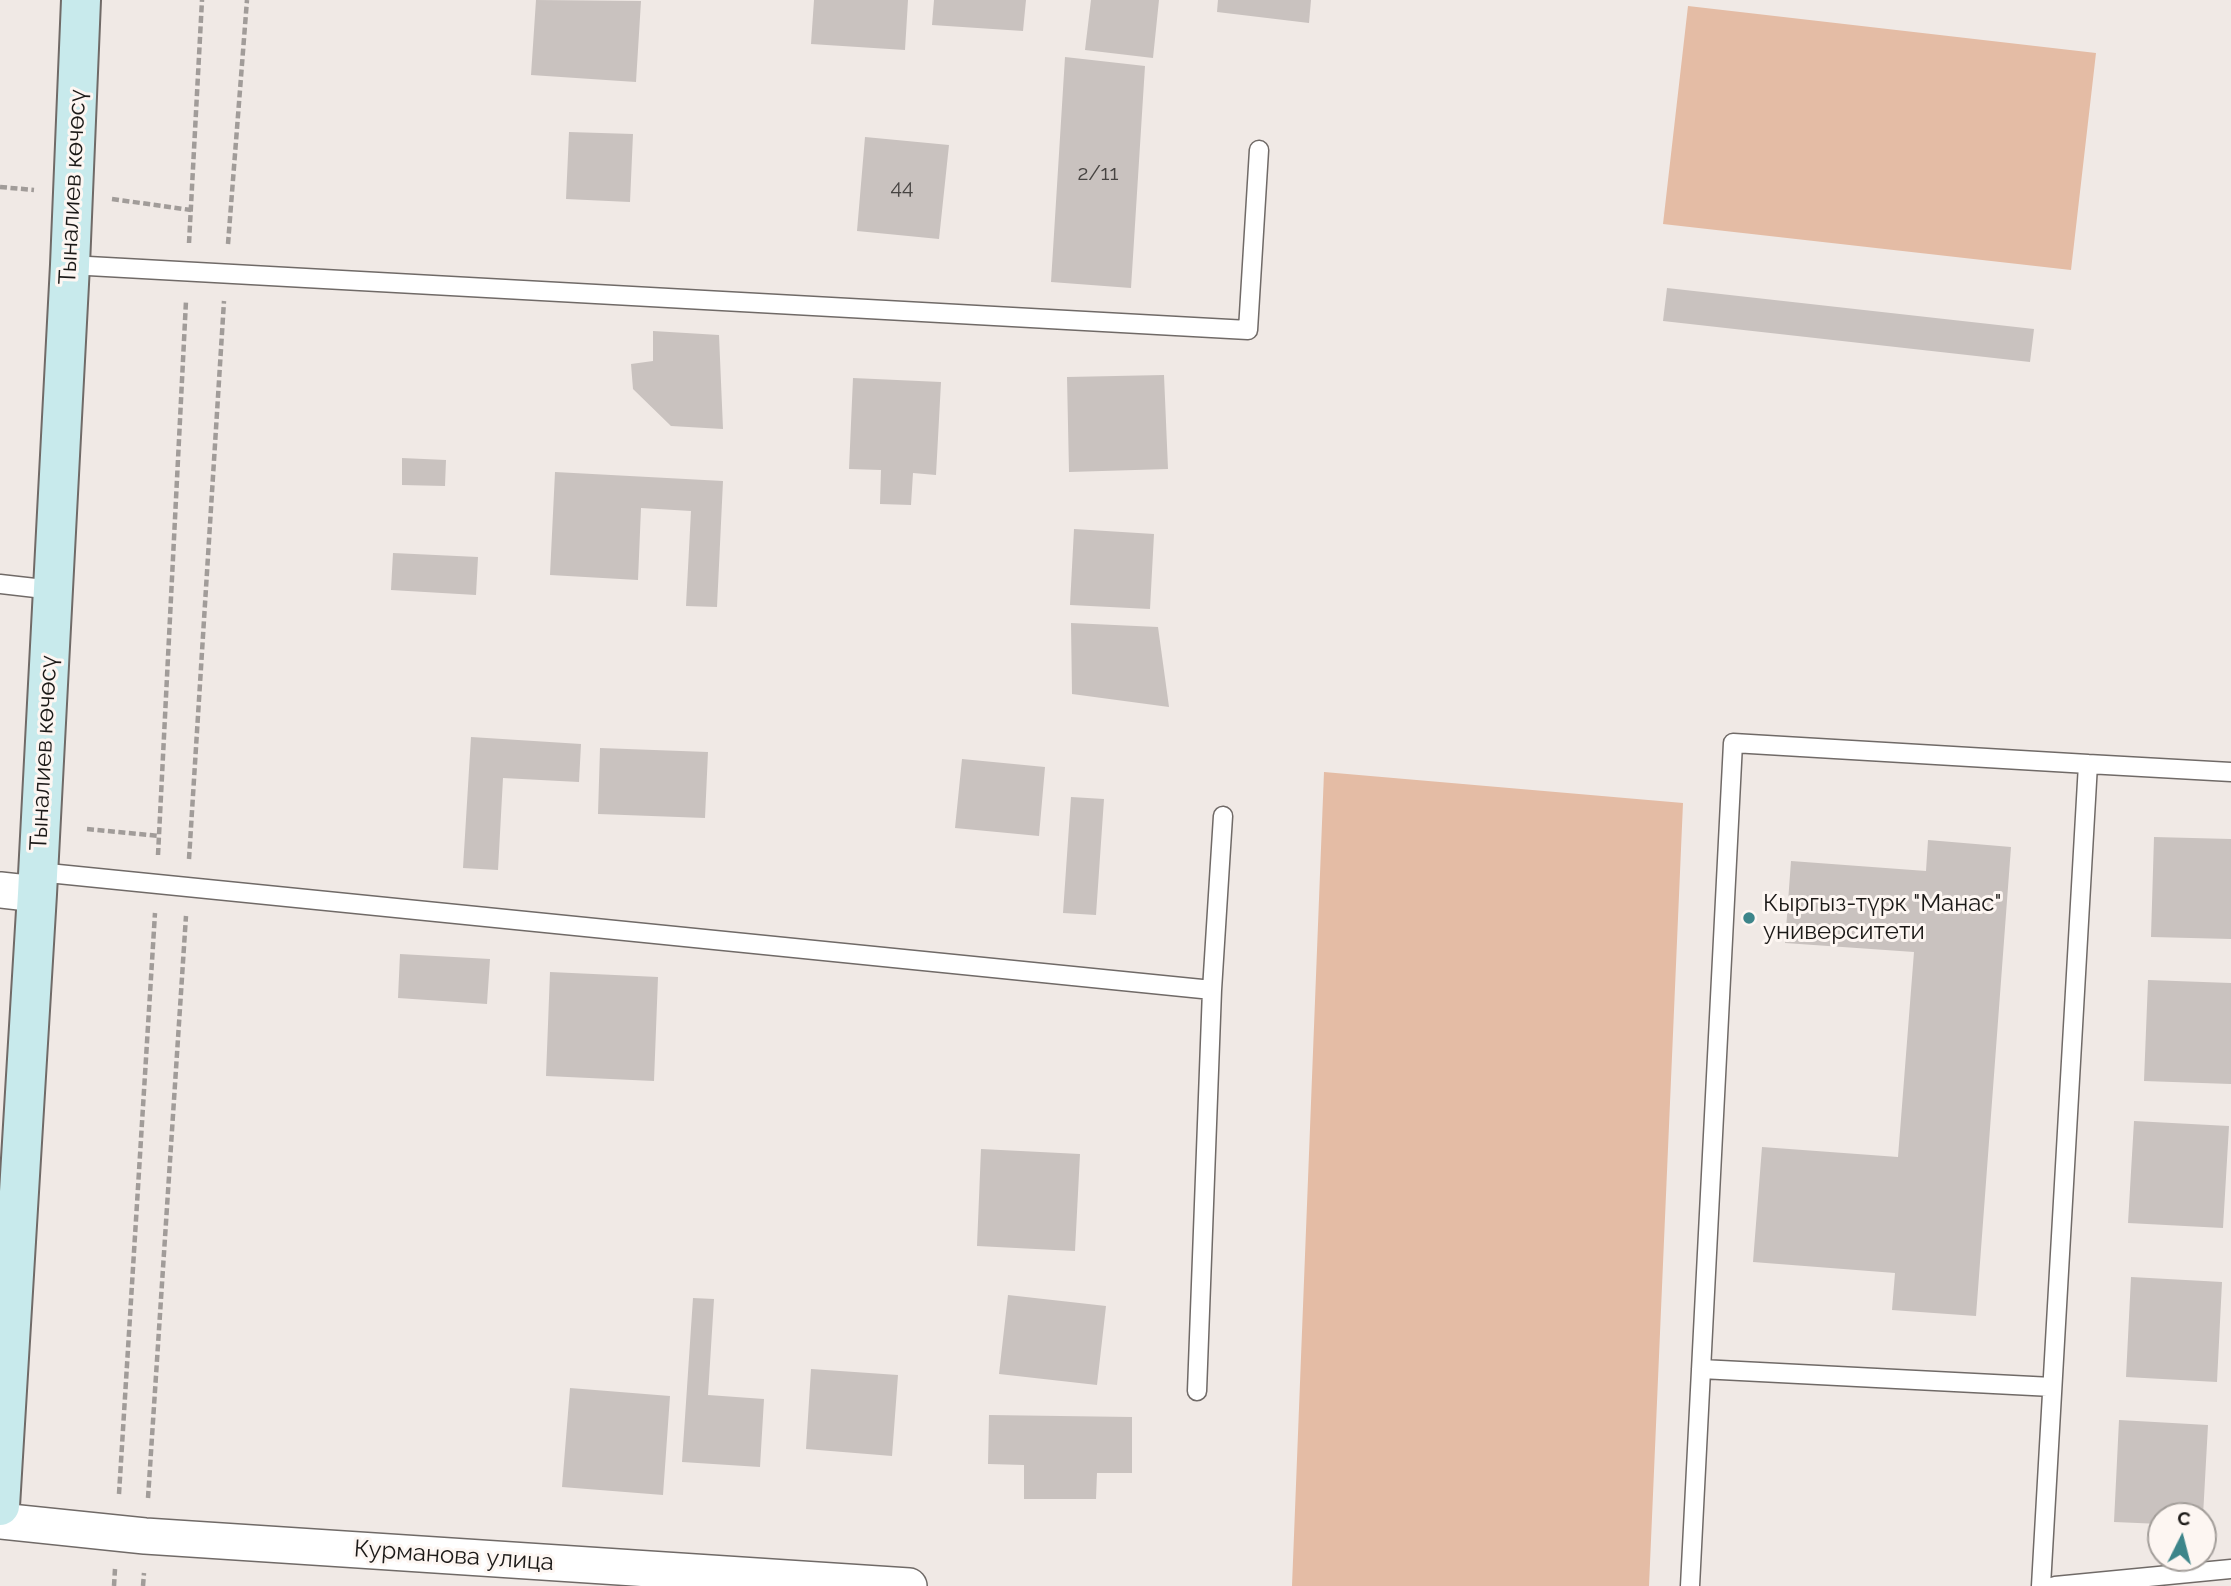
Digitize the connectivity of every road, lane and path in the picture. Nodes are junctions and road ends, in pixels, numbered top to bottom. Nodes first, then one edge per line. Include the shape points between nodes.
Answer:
1 (81, 0) edge
2 (202, 0) edge
3 (247, 0) edge
4 (1259, 150) dead end
5 (70, 265) junction
6 (188, 271) junction
7 (226, 273) junction
8 (0, 584) edge
9 (53, 590) junction
10 (2088, 764) junction
11 (2231, 772) edge
12 (1223, 816) dead end
13 (87, 829) dead end
14 (159, 836) junction
15 (38, 883) junction
16 (157, 883) junction
17 (188, 886) junction
18 (0, 890) edge
19 (1212, 990) junction
20 (5, 1339) edge
21 (1701, 1369) junction
22 (2052, 1387) junction
23 (1197, 1391) dead end
24 (0, 1506) edge
25 (0, 1521) edge
26 (131, 1535) junction
27 (2231, 1569) edge
28 (114, 1586) edge
29 (143, 1586) edge
30 (909, 1586) edge
31 (1690, 1586) edge
32 (2041, 1586) edge
33 (2055, 1586) edge

1 - 5 main road, Тыналиев көчөсү
2 - 6 path
3 - 7 path
4 - 7 lane via 1248,330
5 - 6 lane
5 - 9 main road, Тыналиев көчөсү
6 - 7 lane
6 - 14 path
7 - 17 path
8 - 9 lane
9 - 15 main road, Тыналиев көчөсү
10 - 11 lane
10 - 21 lane via 1733,743
10 - 22 lane
12 - 19 lane
13 - 14 path
14 - 16 path
15 - 16 lane
15 - 18 street
15 - 20 main road, Тыналиев көчөсү
16 - 17 lane
16 - 26 path
17 - 19 lane
17 - 26 path
19 - 23 lane
20 - 24 main road, Тыналиев көчөсү
21 - 22 lane
21 - 31 lane
22 - 32 lane
25 - 26 street, Курманова улица
26 - 28 path
26 - 29 path
26 - 30 street, Курманова улица
27 - 33 lane

